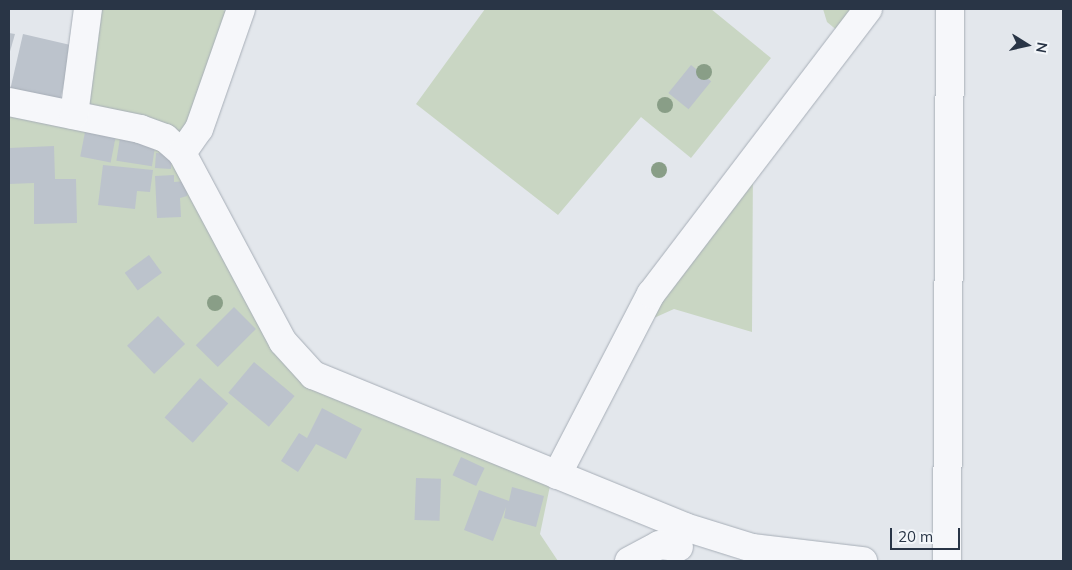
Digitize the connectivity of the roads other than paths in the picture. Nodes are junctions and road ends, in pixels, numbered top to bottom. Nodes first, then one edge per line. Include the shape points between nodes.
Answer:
1 (88, 9) edge
2 (241, 9) edge
3 (868, 9) edge
4 (950, 9) edge
5 (9, 102) edge
6 (74, 115) junction
7 (182, 153) junction
8 (557, 475) junction
9 (686, 545) edge
10 (629, 561) edge
11 (863, 561) edge
12 (948, 561) edge

1 - 6 street
2 - 7 street via 199,129
3 - 8 street via 651,294
4 - 12 street
5 - 6 street
6 - 7 street via 140,129 165,138
7 - 8 street via 284,342 313,375
8 - 9 street
9 - 10 street via 659,545
9 - 11 street via 752,548

